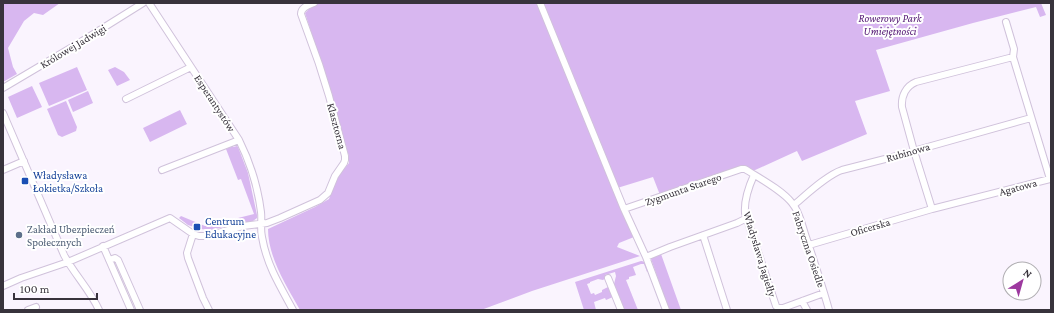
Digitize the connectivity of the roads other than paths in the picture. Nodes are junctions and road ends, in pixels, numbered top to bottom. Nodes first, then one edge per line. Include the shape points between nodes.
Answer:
1 (143, 3) edge
2 (149, 3) edge
3 (314, 3) edge
4 (540, 3) edge
5 (1006, 22) dead end
6 (1013, 57) junction
7 (190, 67) junction
8 (3, 88) edge
9 (126, 99) dead end
10 (3, 114) edge
11 (1031, 118) junction
12 (238, 140) junction
13 (914, 150) junction
14 (24, 161) junction
15 (741, 169) joint
16 (3, 170) edge
17 (162, 170) dead end
18 (754, 175) junction
19 (794, 205) junction
20 (932, 209) junction
21 (624, 210) junction
22 (747, 218) junction
23 (262, 224) junction
24 (193, 234) junction
25 (703, 235) junction
26 (809, 245) junction
27 (103, 246) junction
28 (646, 257) junction
29 (109, 260) junction
30 (68, 262) junction
31 (608, 278) dead end
32 (3, 286) edge
33 (824, 293) junction
34 (802, 301) junction
35 (36, 307) dead end
36 (778, 309) edge
37 (28, 310) edge
38 (99, 310) edge
39 (131, 310) edge
40 (140, 310) edge
41 (210, 310) edge
42 (293, 310) edge
43 (621, 310) edge
44 (666, 310) edge
45 (727, 310) edge
46 (807, 310) edge
47 (829, 310) edge

1 - 8 street, Królowej Jadwigi
2 - 7 street, Esperantystów
3 - 23 street, Klasztorna via 302,10 301,14 332,107 345,161 325,197
4 - 21 street
5 - 6 street, Agatowa via 1014,49
6 - 11 street, Agatowa
6 - 13 street via 909,86 904,94 902,108
7 - 9 street, Esperantystów
7 - 12 street, Esperantystów
10 - 14 street
11 - 13 street, Rubinowa
11 - 20 street, Agatowa via 1050,179
12 - 17 street, Esperantystów
12 - 23 street, Esperantystów via 251,169
13 - 19 street, Rubinowa via 838,171
13 - 20 street
14 - 16 street
14 - 30 street
15 - 18 street, Fabryczna Osiedle
15 - 21 street, Zygmunta Starego
18 - 19 street, Fabryczna Osiedle via 781,192
18 - 22 street, Władysława Jagiełły via 745,207
19 - 26 street, Fabryczna Osiedle
20 - 26 street, Oficerska
21 - 28 street
22 - 25 street
22 - 36 street, Władysława Jagiełły
23 - 24 street, Klasztorna via 243,226 207,236
23 - 42 street via 262,235 272,271
24 - 27 street via 170,218
24 - 41 street via 188,258
25 - 28 street
25 - 45 street
26 - 33 street, Fabryczna Osiedle
27 - 29 street
27 - 30 street
28 - 44 street
29 - 39 street
29 - 40 street via 118,260
30 - 32 street
30 - 38 street
31 - 43 street
33 - 34 street, Władysława Jagiełły
33 - 47 street, Fabryczna Osiedle
34 - 36 street, Władysława Jagiełły
34 - 46 street
35 - 37 street

